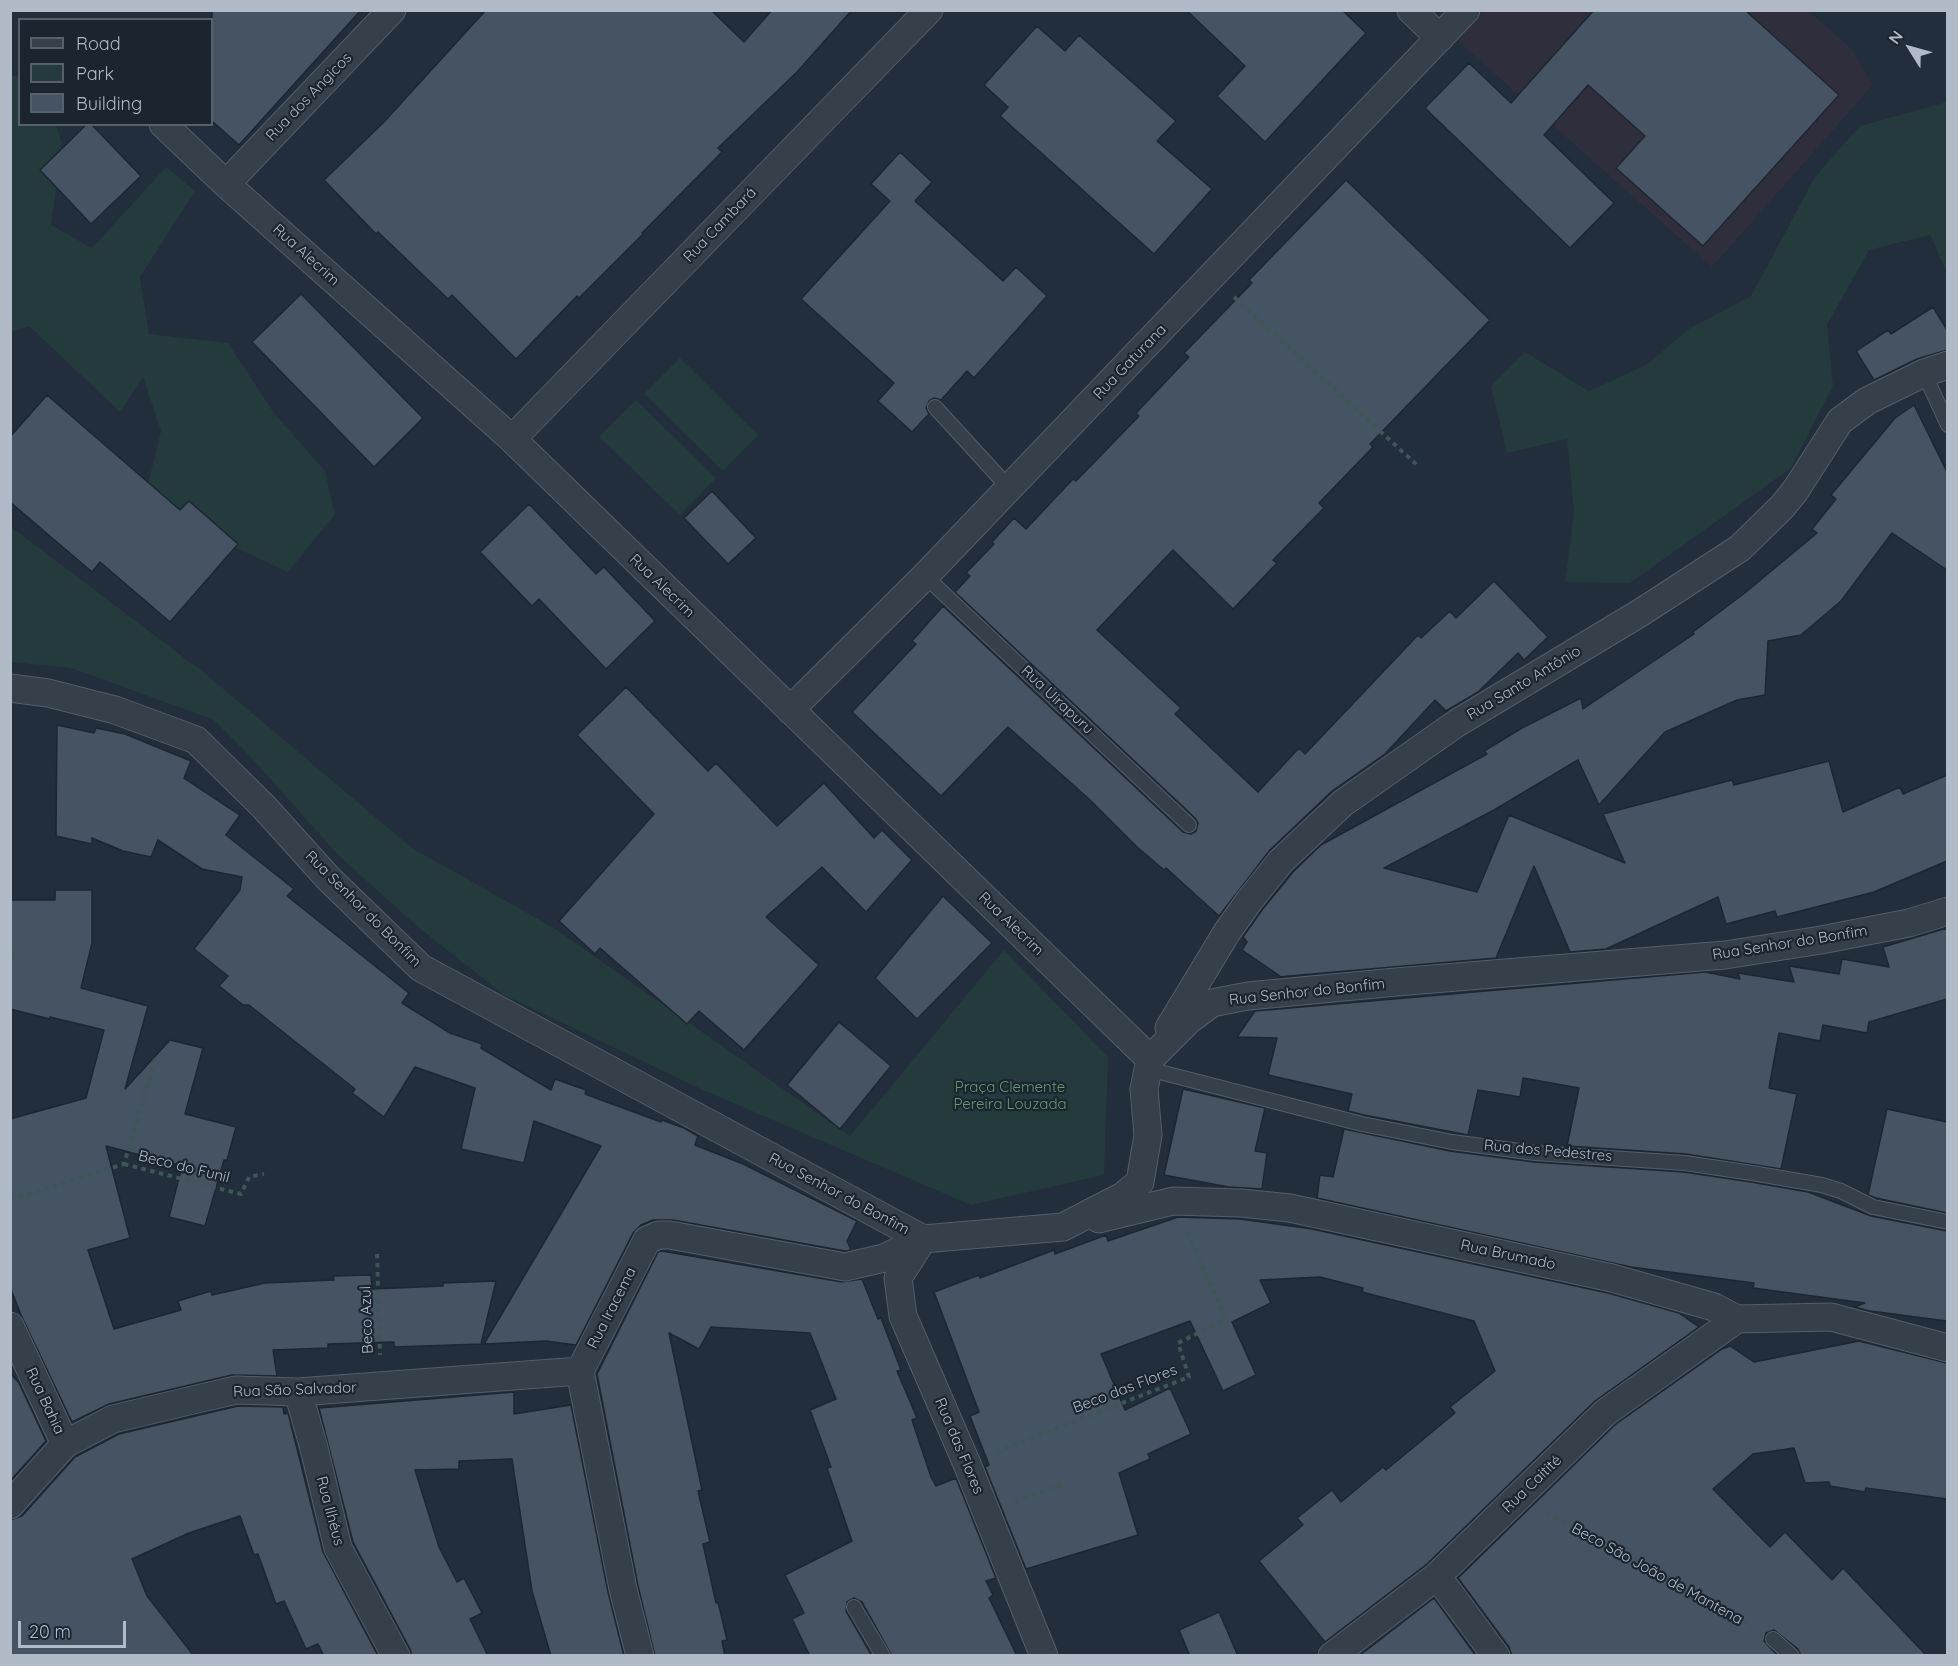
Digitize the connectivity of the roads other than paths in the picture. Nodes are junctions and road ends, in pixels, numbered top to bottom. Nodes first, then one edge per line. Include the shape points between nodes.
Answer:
1 (392, 10) edge
2 (929, 10) edge
3 (1411, 10) edge
4 (1466, 10) edge
5 (1440, 38) junction
6 (165, 126) edge
7 (226, 184) junction
8 (1936, 369) edge
9 (935, 407) dead end
10 (1947, 425) edge
11 (512, 439) junction
12 (1009, 488) junction
13 (925, 576) junction
14 (10, 688) edge
15 (790, 710) junction
16 (1189, 825) dead end
17 (1947, 911) edge
18 (1149, 1064) junction
19 (1947, 1222) edge
20 (1063, 1227) junction
21 (923, 1239) junction
22 (1737, 1319) junction
23 (10, 1326) edge
24 (1947, 1348) edge
25 (580, 1371) junction
26 (298, 1392) junction
27 (65, 1444) junction
28 (10, 1505) edge
29 (1437, 1575) junction
30 (854, 1606) dead end
31 (1773, 1639) road end
32 (396, 1656) edge
33 (639, 1656) edge
34 (883, 1656) edge
35 (1044, 1656) edge
36 (1332, 1656) edge
37 (1496, 1656) edge
38 (1792, 1656) edge

1 - 7 street, Rua dos Angicos
2 - 11 street, Rua Cambará
3 - 5 street
4 - 5 street, Rua Gaturana
5 - 12 street, Rua Gaturana
6 - 7 street, Rua Alecrim
7 - 11 street, Rua Alecrim
8 - 10 lane
8 - 18 street, Rua Santo Antônio via 1867,401 1840,421 1789,499 1740,548 1457,723 1343,802 1281,861 1249,901
9 - 12 lane
11 - 15 street, Rua Alecrim
12 - 13 street, Rua Gaturana
13 - 15 street, Rua Gaturana
13 - 16 lane, Rua Uirapuru
14 - 21 street, Rua Senhor do Bonfim via 115,710 196,740 422,968
15 - 18 street, Rua Alecrim
17 - 18 street, Rua Senhor do Bonfim via 1909,923 1725,955 1248,996 1212,1003 1189,1020
18 - 19 lane, Rua dos Pedestres via 1362,1124 1452,1142 1535,1153 1685,1163 1752,1173 1822,1185 1873,1207
18 - 20 street, Rua Senhor do Bonfim via 1144,1089 1148,1135 1140,1182 1123,1196
20 - 21 street, Rua Senhor do Bonfim
20 - 22 street, Rua Brumado via 1173,1201 1290,1208 1612,1278 1714,1307
21 - 25 street, Rua Iracema via 884,1258 845,1267 659,1235 647,1240
21 - 35 street, Rua das Flores via 898,1278 903,1316
22 - 24 street, Rua Brumado via 1831,1317
22 - 29 street, Rua Caitité via 1606,1412
23 - 27 street, Rua Bahia
25 - 26 street, Rua São Salvador
25 - 33 street
26 - 27 street, Rua São Salvador via 236,1390 113,1419
26 - 32 street, Rua Ilhéus via 338,1548
27 - 28 street, Rua São Salvador
29 - 36 street, Rua Caitité
29 - 37 street
30 - 34 lane
31 - 38 lane

